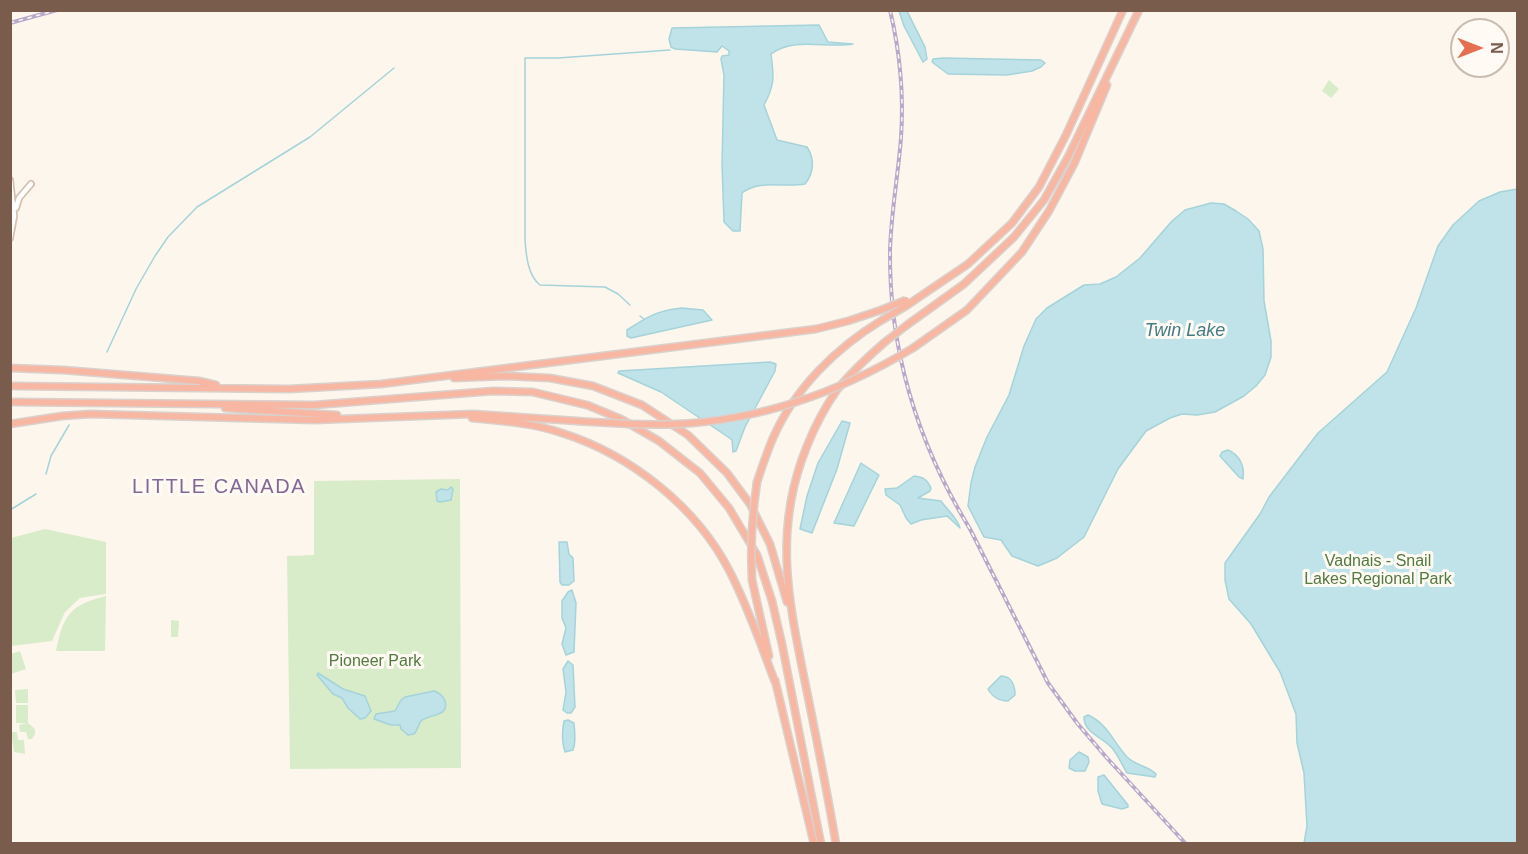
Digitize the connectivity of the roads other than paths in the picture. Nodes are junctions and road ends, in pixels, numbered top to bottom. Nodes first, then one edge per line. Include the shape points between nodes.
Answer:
1 (1123, 10) edge
2 (1139, 10) edge
3 (1114, 64) junction
4 (10, 180) edge
5 (31, 184) dead end
6 (12, 188) edge
7 (14, 216) junction
8 (10, 238) edge
9 (906, 303) junction
10 (10, 368) edge
11 (424, 380) junction
12 (10, 386) edge
13 (228, 388) junction
14 (10, 402) edge
15 (155, 404) junction
16 (450, 416) junction
17 (372, 417) junction
18 (10, 424) edge
19 (792, 617) junction
20 (775, 682) junction
21 (813, 843) edge
22 (821, 843) edge
23 (836, 843) edge

1 - 9 highway via 1039,187 1012,223 968,264
2 - 3 highway
3 - 16 highway, bridge via 1074,164 1022,252 967,310 913,348 863,376 781,408 678,424
3 - 19 highway, bridge via 1044,200 1014,237 964,284 885,342 837,390 814,427 789,503 786,558
4 - 6 main road
5 - 7 main road via 19,198
6 - 7 main road
7 - 8 main road
9 - 11 highway, bridge via 816,329
9 - 20 highway, bridge via 844,345 795,398 773,438 757,482 750,548 752,580
10 - 13 highway via 199,381
11 - 13 highway via 310,388
11 - 19 highway via 549,378 593,386 642,405 688,435 727,473 750,504 770,544
12 - 13 highway
14 - 15 highway
15 - 17 highway
15 - 22 highway via 314,405 493,391 533,392 587,405 659,441 700,473 729,508 757,555 782,644
16 - 17 highway
16 - 20 highway via 517,423 561,433 612,454 644,475 705,531 730,571
17 - 18 highway via 315,420 90,414
19 - 23 highway
20 - 21 highway

